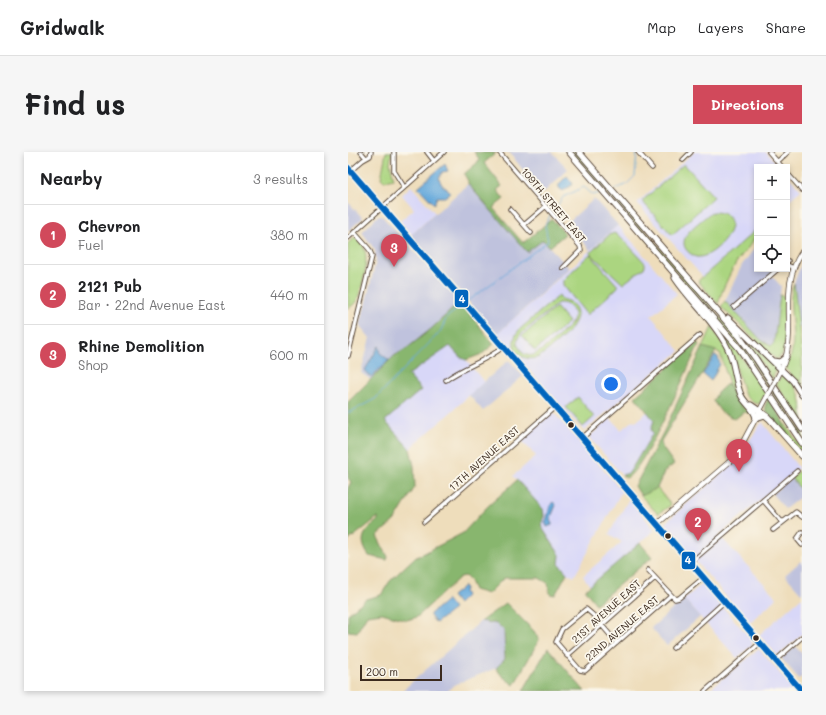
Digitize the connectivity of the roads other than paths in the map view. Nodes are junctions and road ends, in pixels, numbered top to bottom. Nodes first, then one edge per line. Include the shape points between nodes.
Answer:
1 (361, 152) edge
2 (371, 152) edge
3 (394, 152) edge
4 (427, 152) edge
5 (444, 152) edge
6 (498, 152) edge
7 (569, 152) edge
8 (579, 152) edge
9 (638, 152) edge
10 (691, 152) edge
11 (769, 152) edge
12 (788, 152) edge
13 (366, 158) junction
14 (434, 160) junction
15 (683, 160) dead end
16 (777, 162) joint
17 (652, 168) dead end
18 (349, 171) edge
19 (790, 176) edge
20 (404, 188) junction
21 (802, 190) edge
22 (545, 206) junction
23 (381, 208) junction
24 (510, 209) dead end
25 (524, 225) junction
26 (354, 232) junction
27 (531, 233) dead end
28 (348, 238) edge
29 (802, 252) edge
30 (671, 257) junction
31 (665, 262) junction
32 (790, 265) edge
33 (563, 268) dead end
34 (794, 268) junction
35 (775, 272) edge
36 (734, 307) dead end
37 (700, 335) dead end
38 (503, 347) junction
39 (348, 356) edge
40 (786, 357) junction
41 (769, 358) junction
42 (781, 370) junction
43 (446, 380) dead end
44 (802, 395) edge
45 (748, 403) junction
46 (555, 407) junction
47 (760, 410) junction
48 (756, 418) junction
49 (772, 421) junction
50 (802, 429) edge
51 (582, 438) junction
52 (802, 443) edge
53 (802, 456) edge
54 (797, 470) dead end
55 (763, 500) junction
56 (802, 517) edge
57 (784, 521) junction
58 (424, 522) dead end
59 (657, 524) junction
60 (773, 530) dead end
61 (802, 532) edge
62 (800, 544) edge
63 (690, 562) junction
64 (648, 570) dead end
65 (655, 578) junction
66 (703, 578) junction
67 (632, 585) dead end
68 (638, 592) junction
69 (671, 595) junction
70 (615, 600) dead end
71 (724, 602) junction
72 (622, 607) junction
73 (602, 625) junction
74 (802, 637) edge
75 (617, 643) junction
76 (760, 643) junction
77 (672, 648) dead end
78 (567, 656) junction
79 (776, 660) junction
80 (705, 691) edge
81 (802, 691) edge

1 - 13 street
2 - 13 street
3 - 20 street via 394,172
4 - 14 street
5 - 14 street
6 - 22 street, 109TH STREET EAST
7 - 31 highway
8 - 30 highway
9 - 17 street
10 - 15 street
11 - 16 street
12 - 16 street
13 - 18 street
14 - 20 street
18 - 23 main road
19 - 21 street
20 - 23 street
22 - 25 street
22 - 33 street, 109TH STREET EAST via 580,246 581,250
23 - 26 street
23 - 38 main road
24 - 25 street
25 - 27 street
26 - 28 street
26 - 39 street via 372,256
29 - 34 main road
30 - 41 highway
30 - 50 highway via 739,336
31 - 45 highway via 727,345 740,392
31 - 52 highway via 738,348
32 - 34 street
34 - 40 main road via 789,289 789,336
35 - 36 street
37 - 51 street
38 - 43 street via 483,361 460,370
38 - 46 main road
40 - 41 highway via 777,362
40 - 42 main road
41 - 42 highway
42 - 44 highway
42 - 47 main road, bridge
45 - 47 highway
45 - 48 highway
46 - 51 main road
46 - 58 street, 17TH AVENUE EAST
47 - 48 main road
47 - 49 highway
48 - 49 highway via 765,415
48 - 59 main road via 733,459
49 - 53 highway
51 - 59 main road
54 - 55 street
55 - 57 street via 781,521
55 - 63 street
56 - 57 street via 795,513
57 - 60 street
59 - 63 main road
61 - 62 street via 797,538
63 - 66 main road
64 - 65 street
65 - 68 street, 21ST AVENUE EAST
65 - 69 street
66 - 69 street, 22ND AVENUE EAST via 679,598
66 - 71 main road
67 - 68 street
68 - 72 street, 21ST AVENUE EAST
69 - 75 street, 22ND AVENUE EAST
70 - 72 street
71 - 76 main road
71 - 77 street
72 - 73 street, 21ST AVENUE EAST
73 - 75 street
73 - 78 street, 21ST AVENUE EAST
73 - 78 street via 586,609 562,629 556,643
74 - 79 street
75 - 78 street, 22ND AVENUE EAST via 585,671
76 - 79 main road
76 - 80 street
79 - 81 main road

